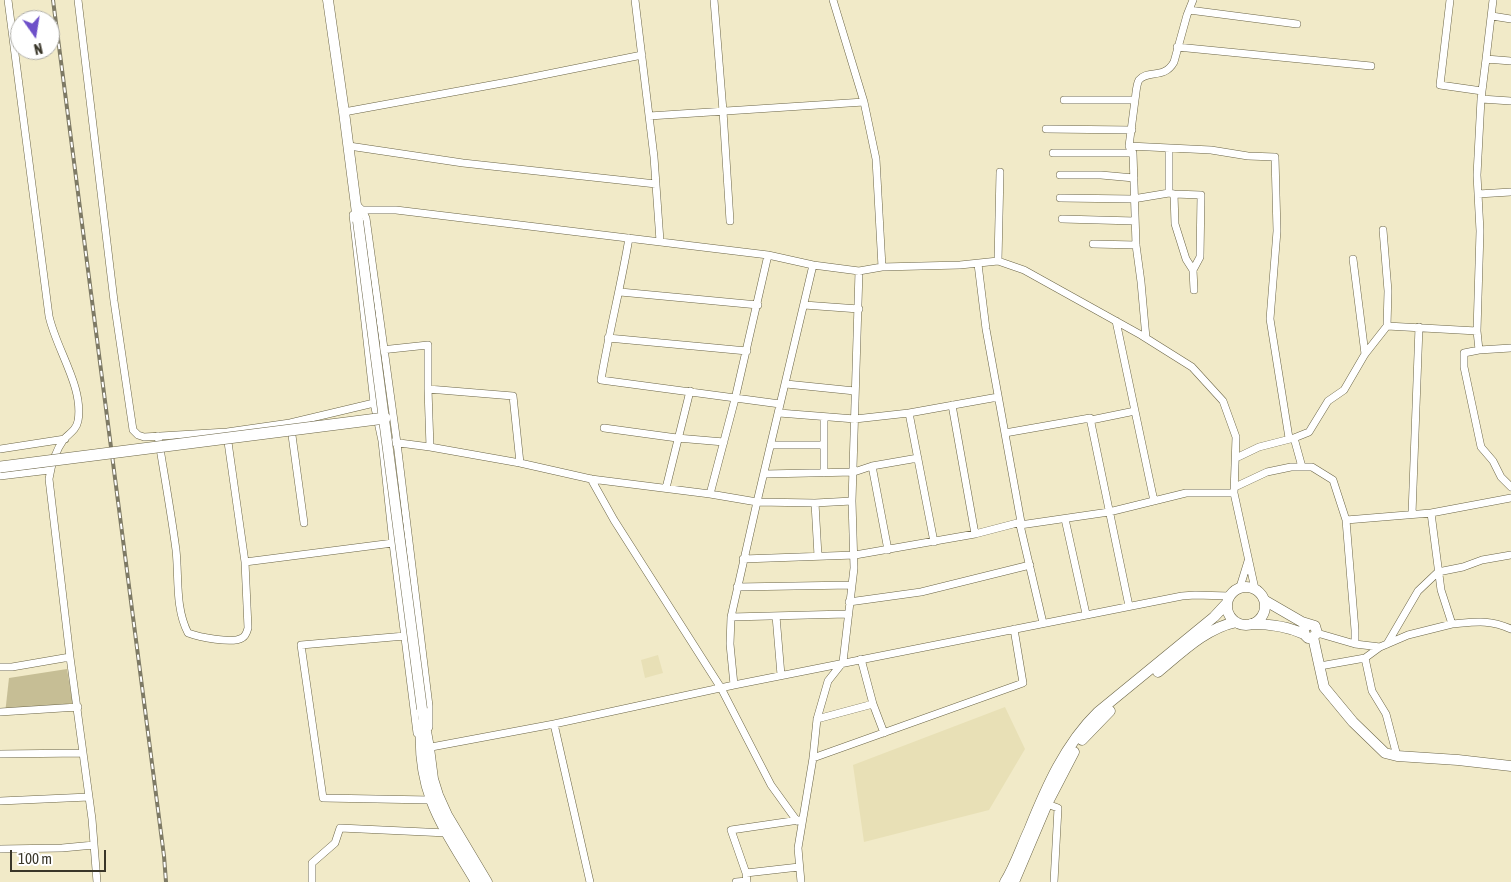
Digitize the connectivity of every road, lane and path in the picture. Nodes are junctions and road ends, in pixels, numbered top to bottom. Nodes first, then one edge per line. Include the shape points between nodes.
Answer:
1 (8, 0) edge
2 (78, 0) edge
3 (328, 0) edge
4 (636, 0) edge
5 (714, 0) edge
6 (833, 0) edge
7 (1194, 0) edge
8 (1450, 0) edge
9 (1493, 0) edge
10 (1189, 10) junction
11 (1492, 16) junction
12 (1511, 19) edge
13 (1297, 24) dead end
14 (1177, 47) junction
15 (642, 55) junction
16 (1486, 59) junction
17 (1511, 61) edge
18 (1371, 66) dead end
19 (1482, 95) junction
20 (1064, 100) dead end
21 (1135, 100) junction
22 (1511, 101) edge
23 (864, 102) junction
24 (724, 111) junction
25 (344, 112) junction
26 (649, 116) junction
27 (1046, 129) dead end
28 (1132, 130) junction
29 (349, 146) junction
30 (1169, 149) junction
31 (1131, 150) junction
32 (1052, 153) dead end
33 (1000, 172) dead end
34 (1060, 175) dead end
35 (1134, 178) junction
36 (656, 184) junction
37 (1511, 192) edge
38 (1171, 194) junction
39 (1478, 194) junction
40 (1060, 198) dead end
41 (1133, 198) junction
42 (359, 206) junction
43 (1062, 219) dead end
44 (1135, 221) junction
45 (730, 222) dead end
46 (1383, 230) dead end
47 (629, 238) junction
48 (660, 241) junction
49 (1093, 244) dead end
50 (1136, 245) junction
51 (768, 255) junction
52 (1353, 259) dead end
53 (998, 261) junction
54 (978, 264) junction
55 (813, 265) junction
56 (882, 267) junction
57 (1193, 270) junction
58 (859, 271) junction
59 (1194, 290) dead end
60 (620, 292) junction
61 (758, 305) junction
62 (804, 306) junction
63 (858, 309) junction
64 (1116, 321) junction
65 (1387, 326) junction
66 (1419, 327) junction
67 (1477, 331) junction
68 (608, 338) junction
69 (1146, 338) junction
70 (1511, 348) edge
71 (384, 350) junction
72 (1479, 350) junction
73 (747, 351) junction
74 (368, 352) junction
75 (1365, 354) junction
76 (786, 384) junction
77 (428, 389) junction
78 (690, 391) junction
79 (855, 391) junction
80 (998, 397) junction
81 (736, 398) junction
82 (374, 403) junction
83 (780, 404) junction
84 (952, 405) junction
85 (1135, 411) junction
86 (779, 413) junction
87 (909, 413) junction
88 (385, 418) junction
89 (824, 418) junction
90 (855, 419) junction
91 (1091, 420) junction
92 (290, 422) junction
93 (604, 428) dead end
94 (227, 432) junction
95 (1005, 433) junction
96 (158, 436) junction
97 (677, 438) junction
98 (1291, 438) junction
99 (65, 439) junction
100 (382, 441) junction
101 (724, 442) junction
102 (397, 443) junction
103 (771, 444) junction
104 (823, 445) junction
105 (430, 447) junction
106 (0, 448) edge
107 (918, 458) junction
108 (1236, 458) junction
109 (520, 463) junction
110 (872, 466) junction
111 (0, 467) edge
112 (1302, 467) junction
113 (50, 470) junction
114 (854, 472) junction
115 (824, 473) junction
116 (764, 474) junction
117 (0, 476) edge
118 (591, 479) junction
119 (1511, 487) edge
120 (666, 488) junction
121 (1235, 490) junction
122 (710, 494) junction
123 (1511, 498) edge
124 (1154, 500) junction
125 (852, 501) junction
126 (757, 502) junction
127 (815, 502) junction
128 (1109, 512) junction
129 (1431, 512) junction
130 (1412, 514) junction
131 (1065, 519) junction
132 (1346, 520) junction
133 (304, 523) dead end
134 (1020, 524) junction
135 (975, 534) junction
136 (934, 542) junction
137 (393, 543) junction
138 (888, 550) junction
139 (855, 555) junction
140 (1511, 555) edge
141 (818, 556) junction
142 (1248, 558) junction
143 (743, 559) junction
144 (245, 562) junction
145 (1030, 564) junction
146 (1438, 572) junction
147 (852, 585) junction
148 (736, 587) junction
149 (1240, 588) junction
150 (1255, 589) junction
151 (1228, 600) junction
152 (1264, 600) junction
153 (849, 602) junction
154 (1129, 606) junction
155 (847, 614) junction
156 (1086, 614) junction
157 (776, 616) junction
158 (731, 617) junction
159 (1043, 622) junction
160 (1236, 622) junction
161 (1251, 624) junction
162 (1452, 624) junction
163 (1014, 629) junction
164 (1511, 629) edge
165 (1310, 632) junction
166 (405, 636) junction
167 (1355, 644) junction
168 (1383, 645) junction
169 (70, 657) junction
170 (1365, 658) junction
171 (861, 659) junction
172 (843, 662) junction
173 (1320, 666) junction
174 (0, 667) edge
175 (781, 675) junction
176 (734, 685) junction
177 (721, 688) junction
178 (872, 704) junction
179 (78, 707) junction
180 (0, 712) edge
181 (817, 720) junction
182 (554, 724) junction
183 (884, 733) junction
184 (424, 748) junction
185 (83, 753) junction
186 (0, 754) edge
187 (1397, 756) junction
188 (813, 758) junction
189 (1511, 766) edge
190 (89, 796) junction
191 (430, 800) junction
192 (0, 801) edge
193 (1047, 804) junction
194 (800, 820) junction
195 (447, 834) junction
196 (94, 844) junction
197 (0, 849) edge
198 (799, 867) junction
199 (746, 879) edge
200 (98, 882) edge
201 (312, 882) edge
202 (476, 882) edge
203 (487, 882) edge
204 (590, 882) edge
205 (736, 882) edge
206 (801, 882) edge
207 (1005, 882) edge
208 (1014, 882) edge
209 (1054, 882) edge

1 - 99 street via 49,316 76,394 78,420
2 - 96 street via 133,430 138,435
3 - 25 main road
4 - 15 street
5 - 24 street
6 - 23 street
7 - 10 street
8 - 19 street via 1440,86
9 - 11 street
10 - 13 street
10 - 14 street
11 - 12 street
11 - 16 street
14 - 18 street
14 - 21 street via 1170,69 1138,81
15 - 25 street
15 - 26 street
16 - 17 street
16 - 19 street
19 - 22 street
19 - 39 street
20 - 21 street
21 - 28 street
23 - 24 street
23 - 56 street via 876,159
24 - 26 street
24 - 45 street
25 - 29 main road
26 - 36 street
27 - 28 street
28 - 31 street
29 - 36 street via 463,163
29 - 42 main road
30 - 31 street
30 - 38 street
30 - 98 street via 1275,157 1277,231 1270,319
31 - 32 street
31 - 35 street
33 - 53 street
34 - 35 street
35 - 41 street
36 - 48 street
37 - 39 street
38 - 41 street
38 - 57 street via 1186,259
38 - 57 street via 1201,195 1200,257
39 - 67 street
40 - 41 street
41 - 44 street
42 - 47 street
42 - 71 street via 366,218
42 - 74 street via 353,221
42 - 88 main road, bridge via 358,221
43 - 44 street
44 - 50 street
46 - 65 street
47 - 48 street
47 - 60 street
48 - 51 street
49 - 50 street
50 - 69 street
51 - 55 street
51 - 61 street
52 - 75 street
53 - 54 street
53 - 64 street via 1024,270
54 - 56 street
54 - 80 street
55 - 58 street
55 - 62 street
56 - 58 street
57 - 59 street
58 - 63 street
60 - 61 street
60 - 68 street
61 - 73 street
62 - 63 street
62 - 76 street
63 - 79 street
64 - 69 street
64 - 85 street
65 - 66 street
65 - 75 street
66 - 67 street
66 - 130 street
67 - 72 street
68 - 73 street
68 - 78 street via 601,380
69 - 108 street via 1192,367 1223,401 1236,437
70 - 72 street
71 - 74 street
71 - 77 street via 428,345
71 - 102 street
72 - 119 street via 1464,353 1464,366 1482,447
73 - 81 street
74 - 82 street
75 - 98 street via 1344,390 1328,400 1309,432
76 - 79 street
76 - 83 street
77 - 105 street
77 - 109 street via 513,396
78 - 81 street
78 - 97 street
79 - 90 street
80 - 84 street
80 - 95 street
81 - 83 street
81 - 101 street
82 - 92 street
82 - 100 street
83 - 86 street
84 - 87 street
84 - 135 street
85 - 91 street
85 - 124 street
86 - 89 street
86 - 103 street
87 - 90 street
87 - 107 street
88 - 111 main road, bridge
88 - 184 main road, bridge via 422,709
89 - 90 street
89 - 104 street
90 - 114 street
91 - 95 street
91 - 128 street
92 - 94 street
92 - 133 street
93 - 97 street
94 - 96 street
94 - 144 street
95 - 134 street
96 - 144 street via 174,535 180,604 188,633 203,638 237,640 246,634
97 - 101 street
97 - 120 street
98 - 108 street
98 - 112 street
99 - 106 street
99 - 113 street
100 - 102 street
100 - 137 street
101 - 122 street
102 - 105 street
102 - 184 street via 429,706
103 - 104 street
103 - 116 street
104 - 115 street
105 - 109 street
107 - 110 street
107 - 136 street
108 - 121 street
109 - 118 street
110 - 114 street
110 - 138 street
112 - 121 street via 1266,472
112 - 132 street via 1312,467 1333,480
113 - 117 street
113 - 169 street
114 - 115 street
114 - 125 street
115 - 116 street
116 - 126 street
118 - 120 street
118 - 177 street
120 - 122 street
121 - 124 street via 1186,493
121 - 142 street
122 - 126 street
123 - 129 street
124 - 128 street
125 - 127 street
125 - 139 street
126 - 127 street
126 - 143 street
127 - 141 street
128 - 131 street
128 - 154 street
129 - 130 street
129 - 146 street
130 - 132 street
131 - 134 street
131 - 156 street
132 - 167 street
134 - 135 street
134 - 145 street
135 - 136 street
136 - 138 street
137 - 144 street
137 - 166 street
138 - 139 street
139 - 141 street
139 - 147 street
140 - 146 street
141 - 143 street
142 - 149 street
142 - 150 street
143 - 148 street
145 - 153 street via 921,592
145 - 159 street
146 - 162 street
146 - 168 street via 1418,592
147 - 148 street
147 - 153 street
148 - 158 street
149 - 150 main road
149 - 151 main road
150 - 152 main road
151 - 154 street via 1195,595
151 - 160 main road via 1227,611
151 - 207 main road via 1214,617 1098,712 1083,728 1047,787
152 - 161 main road via 1262,614
152 - 165 main road
153 - 155 street
154 - 156 street
155 - 157 street
155 - 172 street
156 - 159 street
157 - 158 street
157 - 175 street
158 - 176 street
159 - 163 street
160 - 161 main road
160 - 193 main road via 1208,633 1104,716 1073,753
161 - 165 main road via 1271,624
162 - 164 street via 1497,623
162 - 168 street
163 - 171 street
163 - 183 street via 1023,683
165 - 167 street
165 - 173 main road
166 - 184 street
166 - 191 street via 301,645 324,798
167 - 168 street
168 - 170 street
169 - 174 street
169 - 179 street
170 - 173 street
170 - 187 street via 1372,691 1386,714
171 - 172 street
171 - 178 street
172 - 175 street
172 - 181 street via 828,682
173 - 187 main road via 1324,687 1353,722 1385,753
175 - 176 street
176 - 177 street
177 - 182 street
177 - 194 street via 771,785
178 - 181 street
178 - 183 street
179 - 180 street
179 - 185 street
181 - 188 street
182 - 184 street
182 - 204 street
183 - 188 street
184 - 191 main road via 424,782
184 - 203 main road via 438,795
185 - 186 street
185 - 190 street
187 - 189 main road
188 - 194 street
190 - 192 street
190 - 196 street
191 - 195 main road
193 - 208 main road
193 - 209 street via 1058,808
194 - 198 street
194 - 199 street via 732,830
195 - 201 street via 340,828 335,843 312,863
195 - 202 main road
196 - 197 street
196 - 200 street
198 - 199 street
198 - 206 street
199 - 205 street

